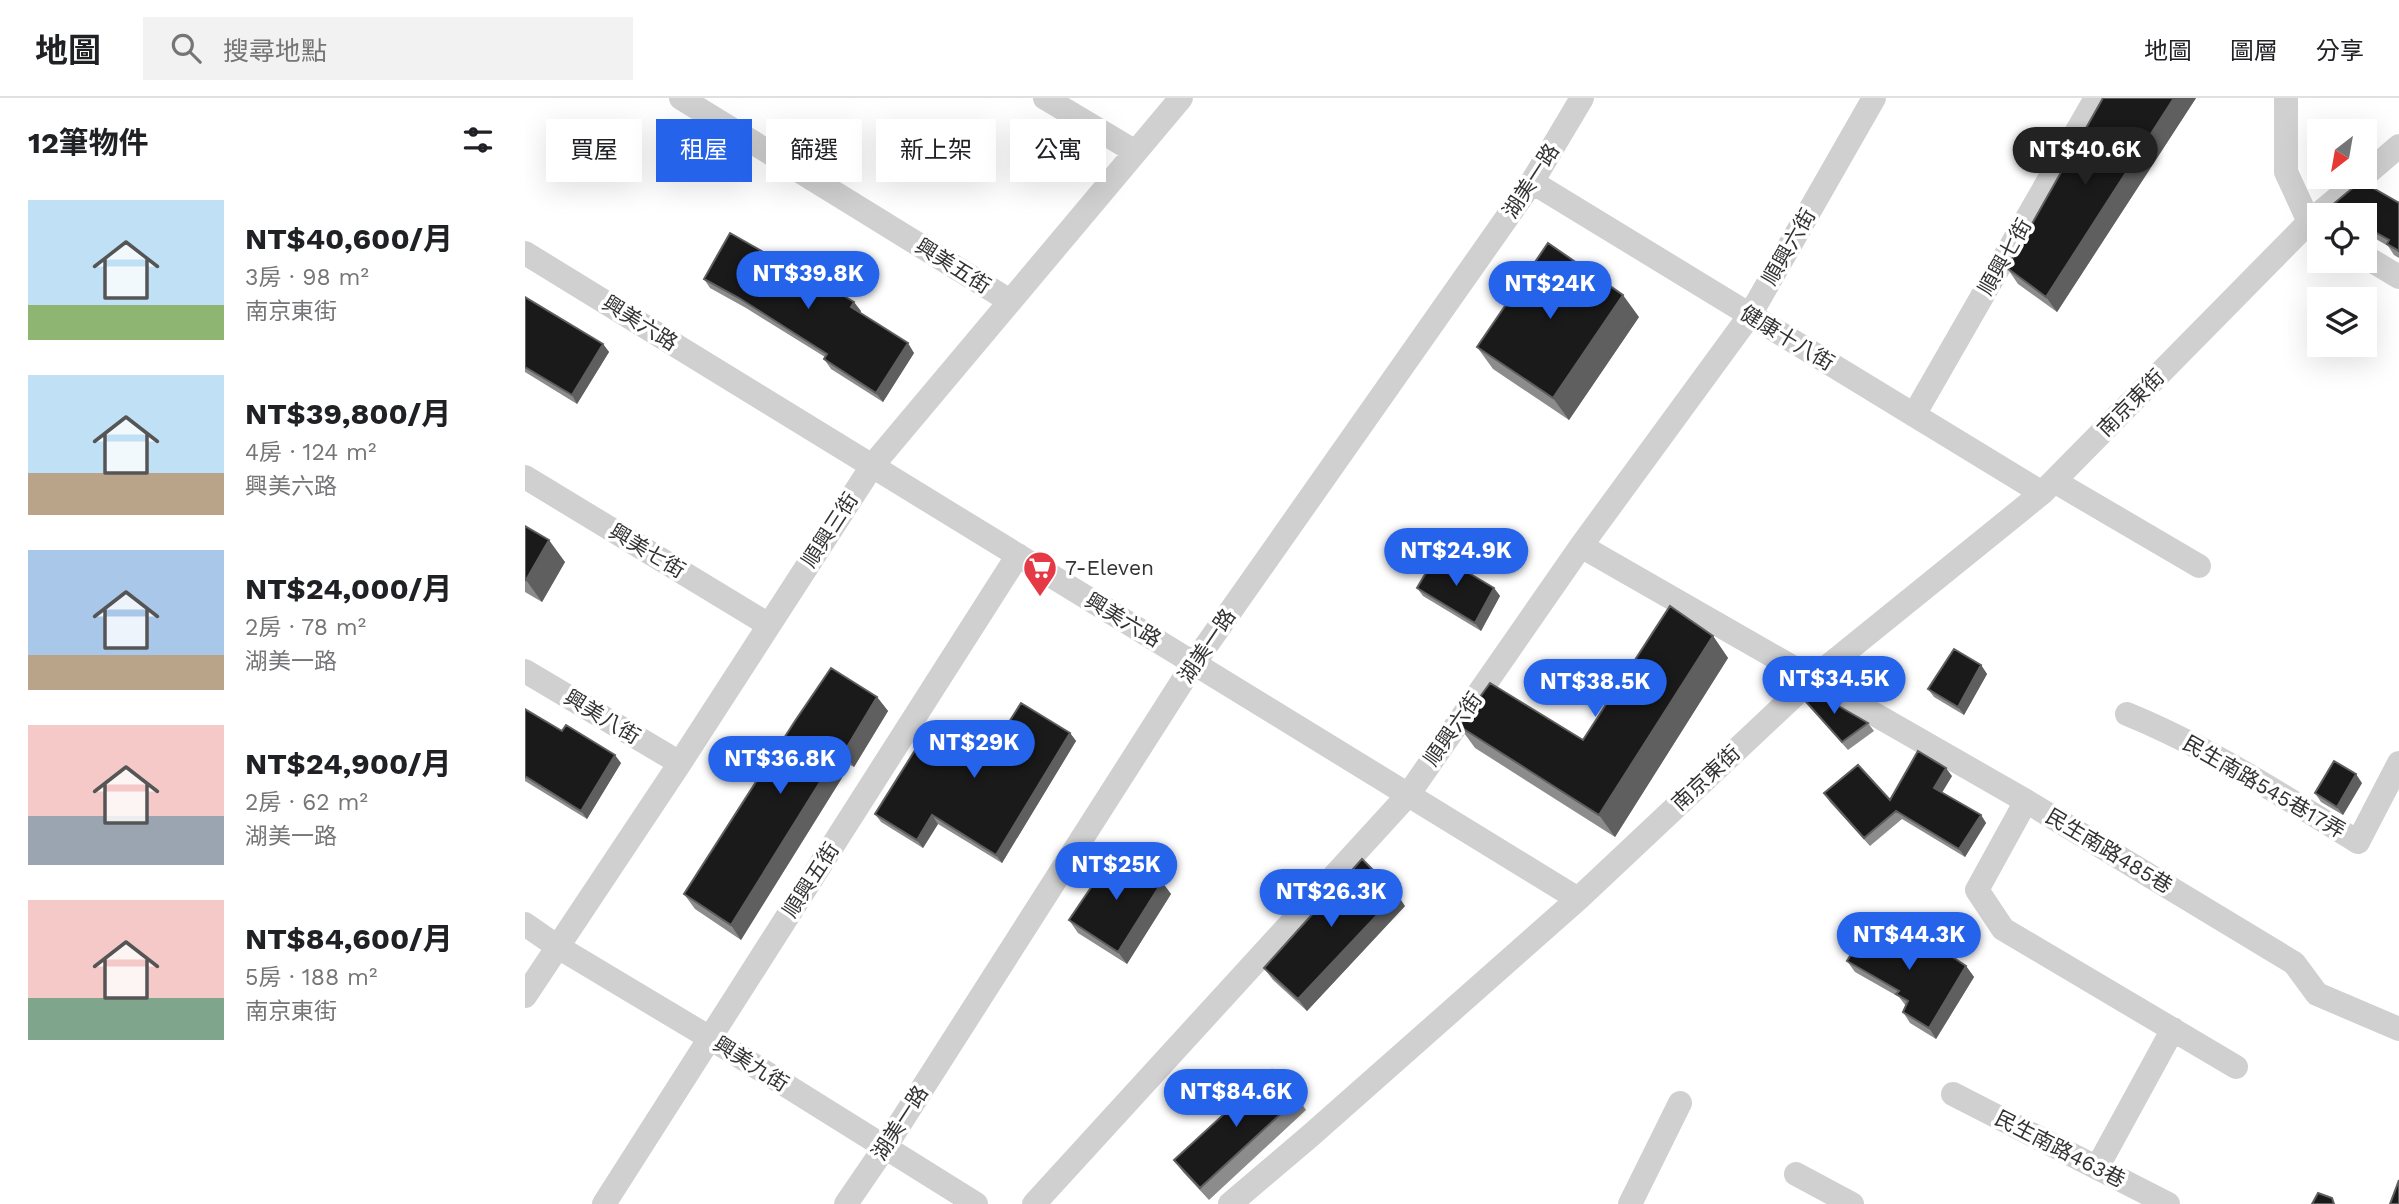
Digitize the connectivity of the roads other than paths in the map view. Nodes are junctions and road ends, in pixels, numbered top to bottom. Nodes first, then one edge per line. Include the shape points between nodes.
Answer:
1 (681, 98) edge
2 (1045, 98) edge
3 (1181, 98) edge
4 (1582, 98) edge
5 (1874, 98) edge
6 (2096, 98) edge
7 (2285, 98) edge
8 (2399, 146) edge
9 (1134, 151) junction
10 (2377, 165) edge
11 (1532, 182) junction
12 (2351, 189) edge
13 (2336, 203) edge
14 (2307, 212) edge
15 (2307, 232) edge
16 (525, 253) edge
17 (2377, 263) edge
18 (2399, 276) edge
19 (1010, 301) junction
20 (1750, 315) junction
21 (1914, 415) junction
22 (872, 466) junction
23 (525, 477) edge
24 (2048, 487) junction
25 (1581, 546) junction
26 (1017, 555) junction
27 (2199, 566) dead end
28 (769, 625) junction
29 (1194, 663) junction
30 (525, 671) edge
31 (1812, 679) junction
32 (2127, 714) dead end
33 (680, 763) junction
34 (2399, 763) edge
35 (1408, 795) junction
36 (2026, 801) junction
37 (1578, 899) junction
38 (525, 924) edge
39 (558, 947) junction
40 (525, 996) edge
41 (2173, 1029) junction
42 (2399, 1029) edge
43 (710, 1038) junction
44 (2236, 1067) dead end
45 (1953, 1094) dead end
46 (1680, 1103) dead end
47 (885, 1147) junction
48 (2097, 1168) junction
49 (1796, 1174) dead end
50 (604, 1204) edge
51 (846, 1204) edge
52 (976, 1204) edge
53 (1034, 1204) edge
54 (1230, 1204) edge
55 (1630, 1204) edge
56 (1852, 1204) edge
57 (2168, 1204) edge

1 - 19 street, 興美五街
2 - 9 street
3 - 9 street, 順興三街
4 - 11 street, 湖美一路
5 - 20 street, 順興六街
6 - 21 street, 順興七街
7 - 14 street via 2286,172
8 - 10 street, 南京東街
9 - 19 street, 順興三街
11 - 20 street, 健康十八街
11 - 29 street, 湖美一路
12 - 13 street, 南京東街
15 - 24 street, 南京東街
16 - 22 street, 興美六路
17 - 18 street
19 - 22 street, 順興三街
20 - 21 street, 健康十八街
20 - 25 street, 順興六街
21 - 24 street, 健康十八街
22 - 26 street, 興美六路
22 - 28 street, 順興三街
23 - 28 street, 興美七街
24 - 27 street, 健康十八街
24 - 31 street, 南京東街
25 - 31 street, 民生南路485巷
25 - 35 street, 順興六街
26 - 29 street, 興美六路
26 - 43 street, 順興五街
28 - 33 street, 順興三街
29 - 35 street, 興美六路
29 - 47 street, 湖美一路
30 - 33 street, 興美八街
31 - 36 street, 民生南路485巷
31 - 37 street, 南京東街
32 - 34 street, 民生南路545巷17弄 via 2166,730 2358,842
33 - 39 street, 順興三街
35 - 37 street, 興美六路
35 - 53 street, 順興六街
36 - 41 street via 1977,890 2003,929
36 - 42 street, 民生南路485巷 via 2294,963 2318,994
37 - 54 street, 南京東街
38 - 39 street, 興美九街
39 - 40 street, 順興三街
39 - 43 street, 興美九街
41 - 44 street
41 - 48 street
43 - 47 street, 興美九街
43 - 50 street, 順興五街
45 - 48 street, 民生南路463巷
46 - 55 street
47 - 51 street, 湖美一路
47 - 52 street, 興美九街
48 - 57 street, 民生南路463巷
49 - 56 street

